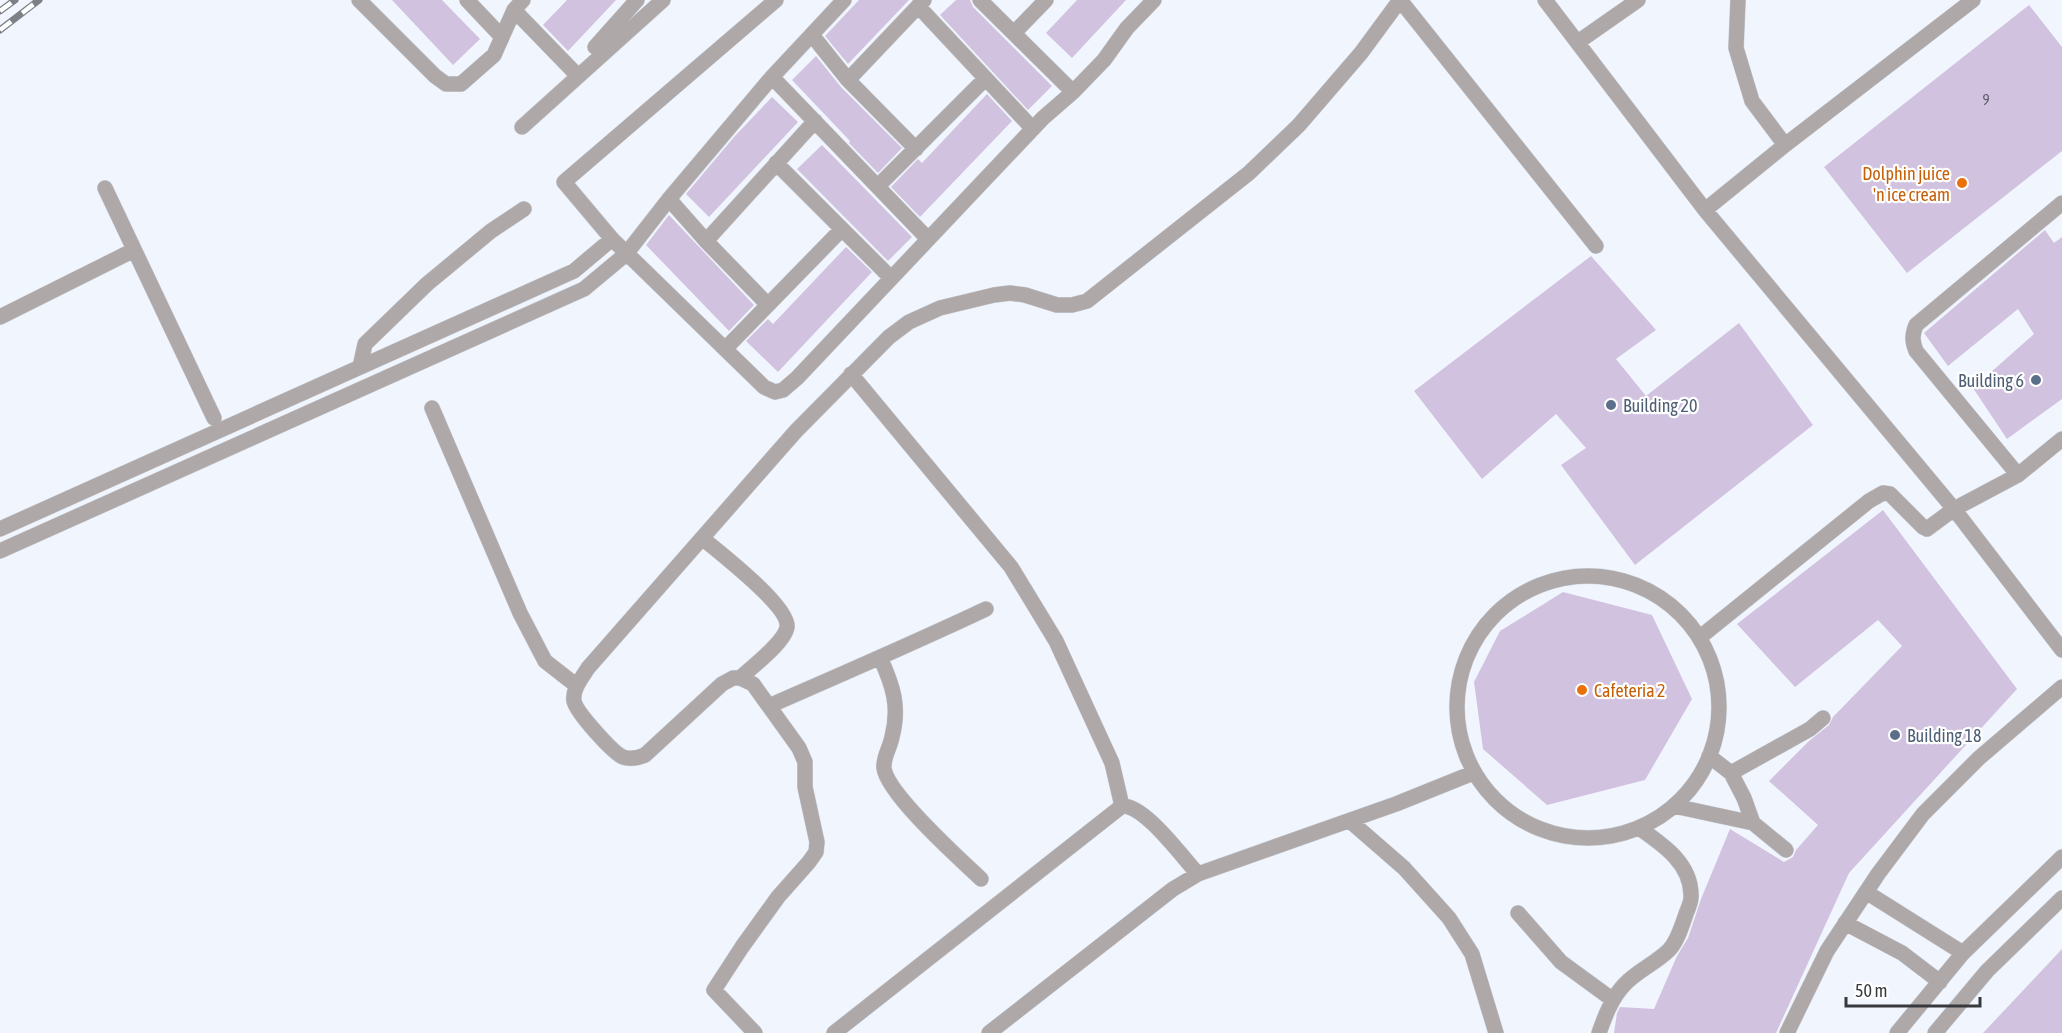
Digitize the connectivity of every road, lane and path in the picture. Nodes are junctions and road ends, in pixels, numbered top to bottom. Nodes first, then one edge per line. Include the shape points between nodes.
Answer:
1 (359, 0) edge
2 (467, 0) edge
3 (637, 0) edge
4 (663, 0) edge
5 (776, 0) edge
6 (844, 0) edge
7 (980, 0) edge
8 (1046, 0) edge
9 (1154, 0) edge
10 (1545, 0) edge
11 (1638, 0) edge
12 (1738, 0) edge
13 (1973, 0) edge
14 (921, 3) edge
15 (518, 5) edge
16 (1014, 33) junction
17 (812, 36) junction
18 (502, 37) junction
19 (1578, 42) junction
20 (596, 47) dead end
21 (579, 76) junction
22 (772, 77) junction
23 (848, 80) junction
24 (985, 80) junction
25 (1073, 92) junction
26 (815, 121) junction
27 (522, 127) dead end
28 (1033, 129) junction
29 (1785, 145) junction
30 (916, 149) junction
31 (776, 163) junction
32 (878, 186) junction
33 (105, 188) dead end
34 (669, 199) junction
35 (2062, 203) edge
36 (524, 209) dead end
37 (1705, 210) junction
38 (842, 229) junction
39 (612, 239) junction
40 (928, 239) junction
41 (706, 241) junction
42 (1596, 246) dead end
43 (134, 250) junction
44 (626, 254) junction
45 (891, 278) junction
46 (768, 305) junction
47 (0, 317) edge
48 (725, 349) junction
49 (388, 355) junction
50 (360, 367) junction
51 (397, 373) junction
52 (851, 374) junction
53 (432, 408) dead end
54 (214, 418) dead end
55 (2062, 439) edge
56 (2018, 474) junction
57 (1954, 509) junction
58 (0, 529) edge
59 (702, 538) junction
60 (0, 551) edge
61 (986, 609) dead end
62 (1700, 638) junction
63 (2062, 650) edge
64 (880, 657) junction
65 (740, 678) junction
66 (576, 686) junction
67 (2062, 687) edge
68 (769, 706) junction
69 (1823, 718) dead end
70 (1709, 756) junction
71 (1473, 773) junction
72 (1731, 773) junction
73 (1122, 806) junction
74 (1674, 806) junction
75 (1350, 821) junction
76 (1753, 823) junction
77 (1639, 828) junction
78 (1786, 850) dead end
79 (2062, 857) edge
80 (1198, 874) junction
81 (981, 879) dead end
82 (1866, 892) junction
83 (2062, 898) edge
84 (1518, 913) dead end
85 (1845, 924) junction
86 (1963, 953) junction
87 (1940, 982) junction
88 (1613, 1000) junction
89 (755, 1033) edge
90 (834, 1033) edge
91 (989, 1033) edge
92 (1496, 1033) edge
93 (1599, 1033) edge
94 (1787, 1033) edge
95 (1898, 1033) edge
96 (1935, 1033) edge

1 - 18 street via 446,84 461,84 472,76 494,55
2 - 18 street
3 - 20 street
4 - 21 street
5 - 39 street via 564,182
6 - 17 street
7 - 16 street
8 - 16 street
9 - 25 street
10 - 19 street
11 - 19 street
12 - 29 street via 1736,48 1752,101
13 - 29 street
14 - 23 street
14 - 24 street
15 - 18 street
15 - 21 street
16 - 25 street
17 - 22 street
17 - 23 street
19 - 37 street
21 - 27 street
22 - 26 street
22 - 34 street
23 - 30 street
24 - 28 street
24 - 30 street
25 - 28 street
26 - 31 street
26 - 32 street
28 - 40 street
29 - 37 street
30 - 32 street
31 - 38 street
31 - 41 street
32 - 40 street
33 - 43 street
34 - 41 street
34 - 44 street
35 - 56 street via 1916,325 1913,333 1917,351
36 - 50 street via 490,231 365,344
37 - 57 street
38 - 45 street
38 - 46 street
39 - 44 street
39 - 49 street via 574,271
40 - 45 street
41 - 46 street
42 - 52 street via 1400,0 1362,53 1299,125 1249,173 1087,301 1057,305 1010,293 940,308 889,336
43 - 47 street
43 - 54 street
44 - 48 street
44 - 51 street via 584,289
45 - 48 street via 776,393 764,387
46 - 48 street
49 - 50 street
49 - 51 street
50 - 58 street
51 - 60 street
52 - 59 street
52 - 73 street via 1011,567 1056,641 1113,763
53 - 66 street via 545,662
55 - 56 street
56 - 57 street
57 - 62 street via 1927,529 1890,494 1869,501
57 - 63 street
59 - 65 street via 766,593 787,619 788,628 782,639
59 - 66 street
61 - 64 street
62 - 70 street via 1719,696 1716,736
62 - 71 street via 1667,603 1624,581 1566,578 1512,600 1485,627 1465,661 1460,679 1460,737
64 - 68 street
64 - 81 street via 896,698 895,725 884,772 922,822
65 - 66 street via 722,684 645,755 635,759 621,756 578,711 573,700
65 - 68 street via 753,684
67 - 82 street via 1923,814
68 - 89 street via 805,762 805,787 817,842 816,852 778,897 714,990
69 - 72 street
70 - 72 street
70 - 74 street
71 - 75 street
71 - 77 street via 1497,803 1546,832 1583,839
72 - 76 street
73 - 80 street via 1140,812
73 - 90 street
74 - 76 street
74 - 77 street
75 - 80 street
75 - 92 street via 1404,868 1449,918 1472,954
76 - 78 street
77 - 88 street via 1668,848 1688,881 1692,896 1671,947 1625,983
79 - 86 street
80 - 91 street via 1173,889
82 - 85 street
82 - 86 street
83 - 96 street via 1987,971
84 - 88 street via 1561,962
85 - 87 street via 1902,953
85 - 94 street via 1827,951
86 - 87 street
87 - 95 street
88 - 93 street

